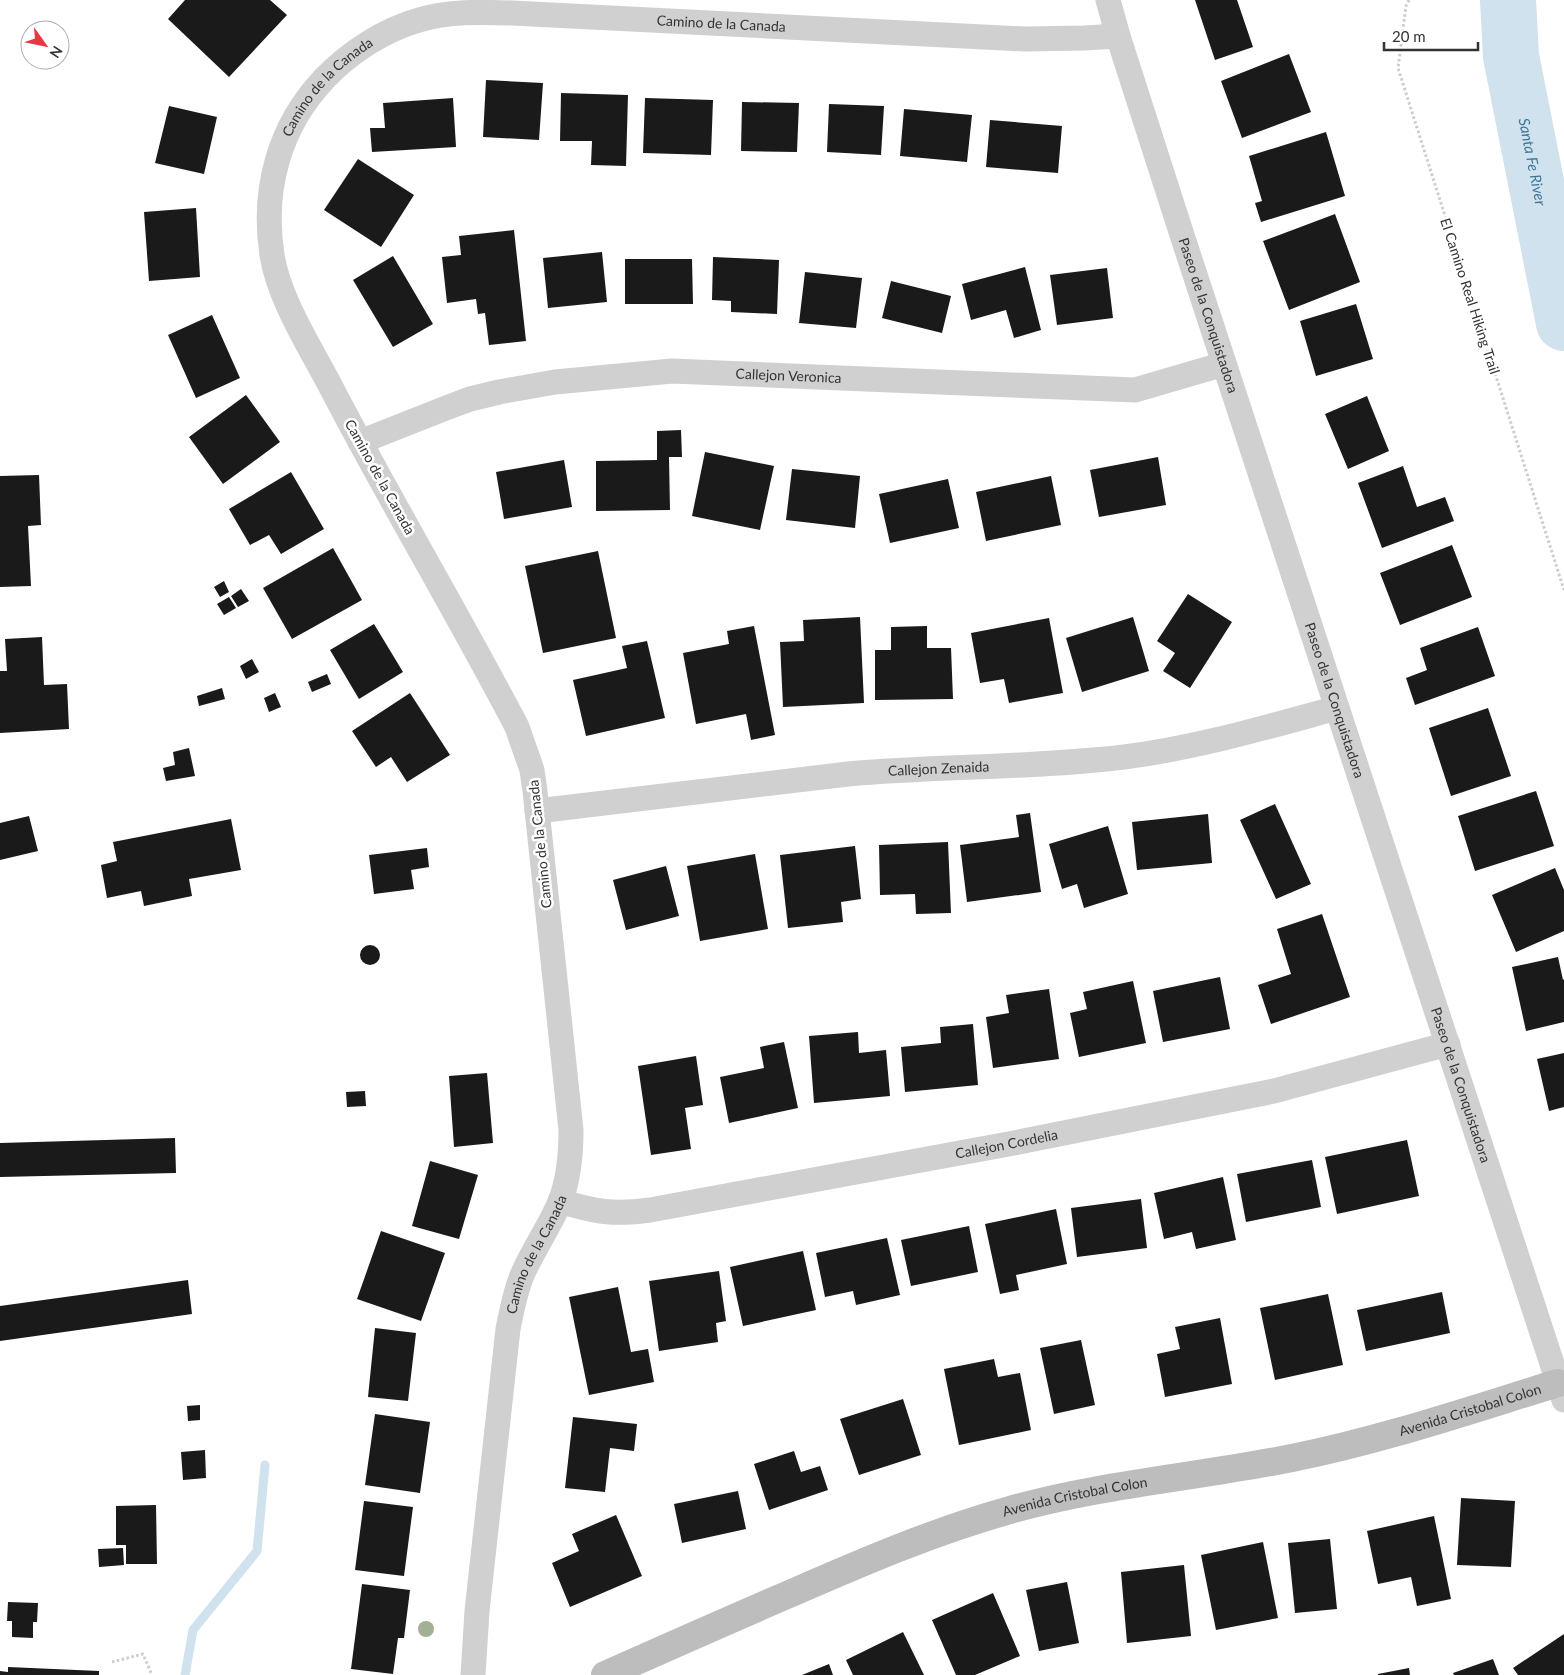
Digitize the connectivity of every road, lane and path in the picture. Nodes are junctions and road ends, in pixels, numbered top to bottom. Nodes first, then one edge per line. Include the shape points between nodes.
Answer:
1 (1108, 0) edge
2 (1409, 0) edge
3 (1118, 36) junction
4 (1224, 364) junction
5 (360, 442) junction
6 (1564, 590) edge
7 (1337, 708) junction
8 (537, 811) junction
9 (1448, 1044) junction
10 (560, 1201) junction
11 (1562, 1388) edge
12 (112, 1662) dead end
13 (152, 1675) edge
14 (473, 1675) edge
15 (605, 1675) edge

1 - 3 street, Paseo de la Conquistadora
2 - 6 path, El Camino Real Hiking Trail via 1398,68
3 - 4 street, Paseo de la Conquistadora
3 - 5 street, Camino de la Canada via 1025,39 480,12 419,20 392,30 337,65 298,111 275,164 270,195 268,226 272,258 281,287
4 - 5 street, Callejon Veronica via 1135,390 672,371 555,382 499,392 454,405
4 - 7 street, Paseo de la Conquistadora
5 - 8 street, Camino de la Canada via 517,727 532,770
7 - 8 street, Callejon Zenaida via 1201,744 1126,757 1055,764 848,774
7 - 9 street, Paseo de la Conquistadora
8 - 10 street, Camino de la Canada via 571,1130 571,1153
9 - 10 street, Callejon Cordelia via 1274,1091 1014,1144 650,1210 602,1212
9 - 11 street, Paseo de la Conquistadora
10 - 14 street, Camino de la Canada via 522,1275 513,1302 477,1611
11 - 15 street, Avenida Cristobal Colon via 1340,1448 1095,1490 968,1522 881,1554
12 - 13 path via 143,1654

